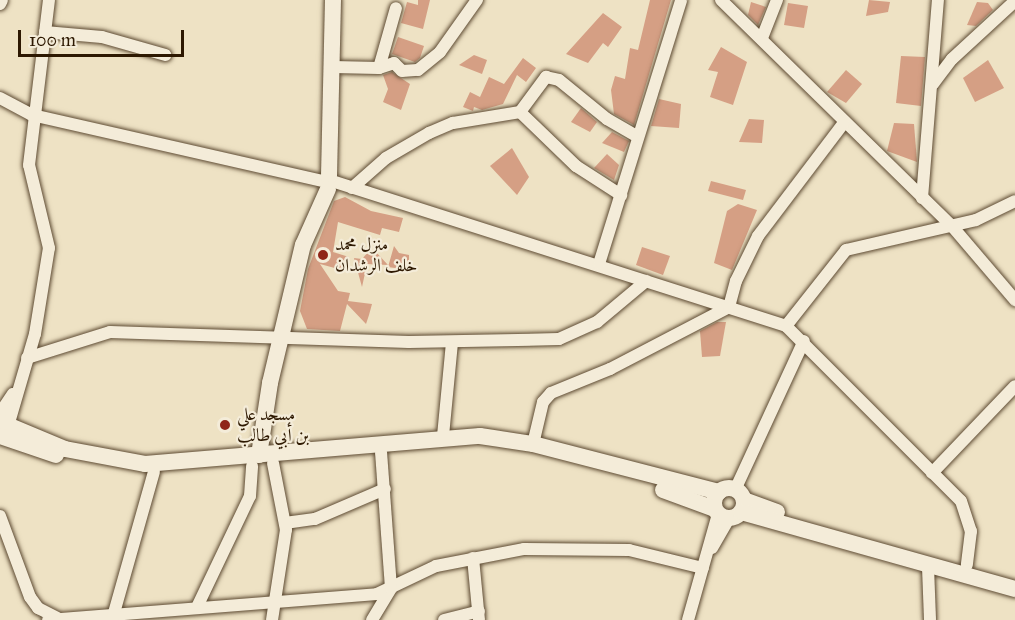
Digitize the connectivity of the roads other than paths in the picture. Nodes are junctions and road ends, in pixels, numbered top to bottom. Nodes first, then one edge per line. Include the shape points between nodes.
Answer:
1 (49, 0) edge
2 (333, 0) edge
3 (477, 0) edge
4 (681, 0) edge
5 (721, 0) edge
6 (777, 0) edge
7 (938, 0) edge
8 (1015, 1) edge
9 (396, 8) dead end
10 (45, 32) junction
11 (762, 38) junction
12 (165, 55) dead end
13 (333, 67) junction
14 (378, 68) junction
15 (933, 84) junction
16 (0, 98) edge
17 (520, 112) junction
18 (32, 115) junction
19 (843, 124) junction
20 (637, 136) junction
21 (328, 182) junction
22 (352, 188) junction
23 (621, 195) junction
24 (922, 198) junction
25 (1015, 201) edge
26 (951, 225) junction
27 (599, 264) junction
28 (646, 281) junction
29 (1015, 300) edge
30 (729, 307) junction
31 (786, 326) junction
32 (35, 334) junction
33 (283, 337) junction
34 (804, 341) junction
35 (452, 342) junction
36 (58, 345) junction
37 (27, 358) junction
38 (1015, 386) edge
39 (2, 430) edge
40 (443, 436) junction
41 (533, 444) junction
42 (381, 452) junction
43 (262, 461) junction
44 (154, 472) junction
45 (932, 473) junction
46 (385, 489) junction
47 (729, 505) junction
48 (0, 516) edge
49 (285, 523) junction
50 (472, 558) junction
51 (704, 564) junction
52 (967, 565) junction
53 (928, 567) junction
54 (1015, 579) edge
55 (391, 588) junction
56 (1015, 589) edge
57 (276, 600) junction
58 (198, 605) junction
59 (170, 614) edge
60 (479, 616) edge
61 (113, 617) edge
62 (54, 619) edge
63 (272, 620) edge
64 (372, 620) edge
65 (444, 620) edge
66 (688, 620) edge
67 (930, 620) edge

1 - 10 street
2 - 13 main road
3 - 14 street via 424,67 402,71 394,63
4 - 20 street
5 - 11 street
6 - 11 street
7 - 15 street
8 - 15 street via 952,59
9 - 14 street
10 - 12 street via 102,37
10 - 18 street
11 - 19 street
13 - 14 street
13 - 21 main road
15 - 24 street
16 - 18 street
17 - 20 street via 542,81 554,77
17 - 22 street via 453,123 429,132 386,158
17 - 23 street via 576,166
18 - 21 street
18 - 32 street via 30,177 49,236
19 - 24 street
19 - 30 street via 758,236 736,281
20 - 23 street
21 - 22 street
21 - 33 main road via 303,245
22 - 27 street
23 - 27 street
24 - 26 street
25 - 26 street via 976,220
26 - 29 street
26 - 31 street via 846,250
27 - 28 street
28 - 30 street
28 - 35 street via 597,322 568,338
30 - 31 street
30 - 41 street via 610,369 551,393 543,402
31 - 34 street
32 - 36 street
32 - 37 street
33 - 35 street
33 - 36 street via 110,332
33 - 43 main road
34 - 45 street
34 - 47 street
35 - 40 street
36 - 37 street
37 - 39 street
38 - 45 street
39 - 43 main road via 132,463
39 - 44 main road via 95,465
40 - 41 main road
40 - 43 main road
41 - 47 main road
42 - 43 main road
42 - 46 street
42 - 47 main road via 446,444 494,446
43 - 44 main road
43 - 49 street
43 - 58 street via 250,496
44 - 61 street
45 - 52 street via 966,511 971,531
46 - 49 street via 315,519
46 - 55 street
47 - 51 street
47 - 52 main road
47 - 53 main road
48 - 62 street via 35,605
49 - 57 street
50 - 51 street via 524,549 574,547 646,553
50 - 55 street via 423,570
50 - 60 street
51 - 66 street
52 - 54 main road
53 - 56 main road
53 - 67 street
55 - 57 street via 364,595
55 - 64 street
57 - 58 street
57 - 63 street
58 - 59 street
59 - 61 street
60 - 65 street
61 - 62 street

